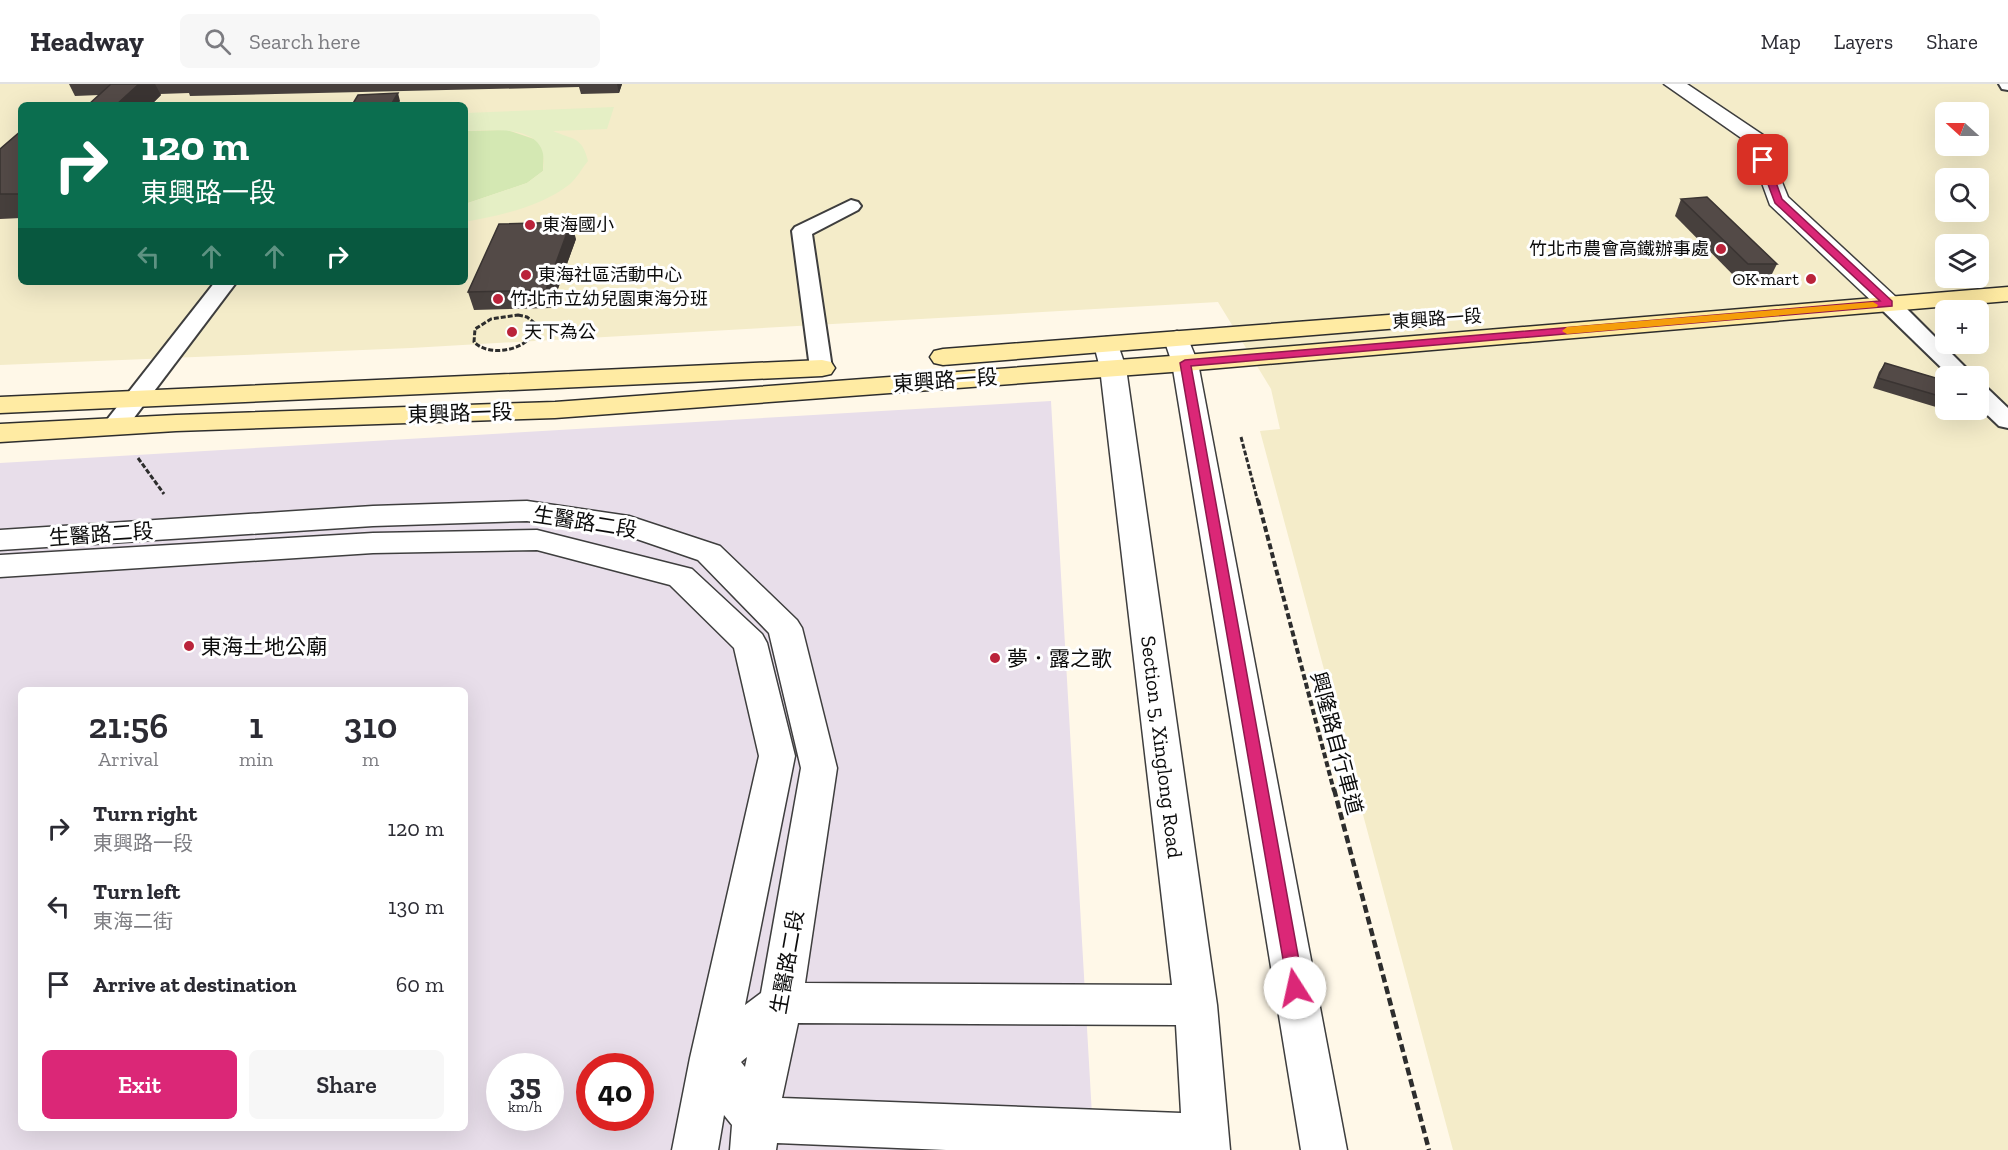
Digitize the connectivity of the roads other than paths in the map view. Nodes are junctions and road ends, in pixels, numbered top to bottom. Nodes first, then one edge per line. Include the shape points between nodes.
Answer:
1 (1674, 84) edge
2 (852, 206) dead end
3 (1935, 277) edge
4 (218, 285) edge
5 (1867, 285) junction
6 (2008, 294) edge
7 (1888, 303) junction
8 (1181, 351) junction
9 (1110, 356) junction
10 (1953, 366) edge
11 (821, 368) junction
12 (136, 398) junction
13 (1989, 403) edge
14 (0, 405) edge
15 (2008, 421) edge
16 (115, 426) junction
17 (0, 433) edge
18 (0, 540) edge
19 (0, 566) edge
20 (781, 1003) junction
21 (1196, 1005) junction
22 (712, 1058) junction
23 (754, 1135) edge
24 (1206, 1143) edge
25 (695, 1150) edge
26 (1324, 1150) edge

1 - 5 street via 1756,139 1778,201
2 - 11 lane via 802,231
3 - 5 main road, 東興路一段
4 - 12 lane
5 - 7 street
5 - 8 main road, 東興路一段
6 - 7 main road, 東興路一段
7 - 8 main road, 東興路一段
7 - 10 lane
8 - 9 main road, 東興路一段
8 - 26 street
9 - 11 main road, 東興路一段
9 - 16 main road, 東興路一段 via 555,410
9 - 21 street, Section 5, Xinglong Road
11 - 12 main road, 東興路一段
12 - 14 main road, 東興路一段
12 - 16 lane
13 - 15 lane
16 - 17 main road, 東興路一段
18 - 20 street, 生醫路二段 via 373,516 527,511 629,526 709,554 785,628 819,768
19 - 22 street, 生醫路二段 via 373,543 537,540 681,577 750,643 777,756
20 - 21 street
20 - 22 street
20 - 23 street, 生醫路二段
21 - 24 street, Section 5, Xinglong Road
22 - 23 street
22 - 25 street, 生醫路二段
23 - 24 street

